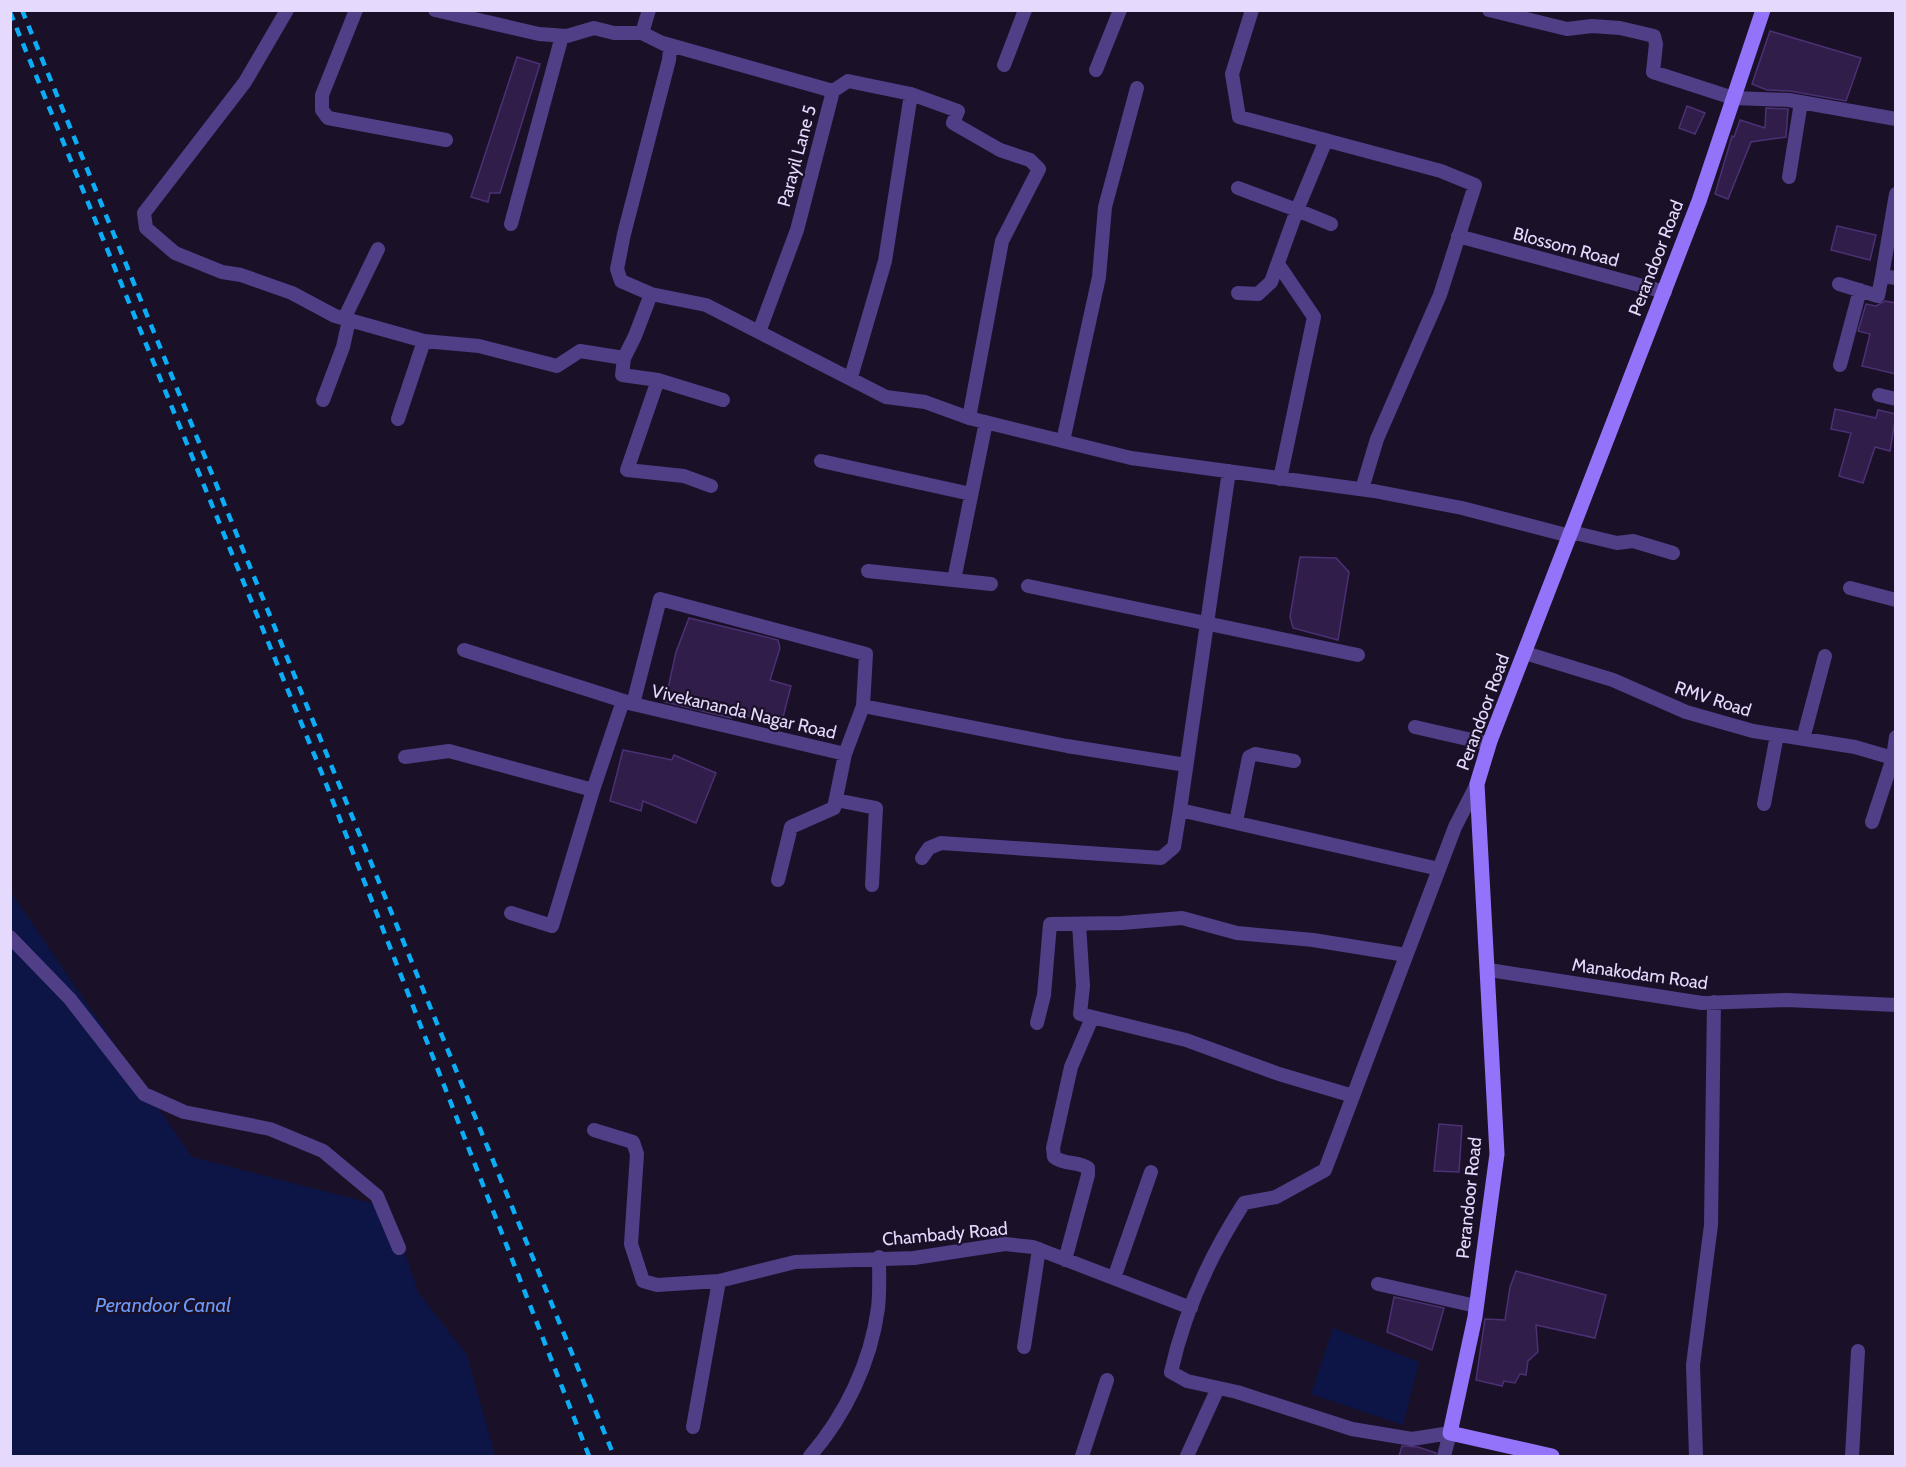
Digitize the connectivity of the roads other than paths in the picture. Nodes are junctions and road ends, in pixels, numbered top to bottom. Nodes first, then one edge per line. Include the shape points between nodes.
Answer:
1 (287, 10) edge
2 (356, 10) edge
3 (435, 10) edge
4 (649, 10) edge
5 (1025, 10) edge
6 (1120, 10) edge
7 (1252, 10) edge
8 (1489, 10) edge
9 (1763, 10) edge
10 (642, 33) junction
11 (562, 36) junction
12 (663, 43) junction
13 (1004, 65) dead end
14 (1096, 70) dead end
15 (1137, 88) dead end
16 (833, 91) junction
17 (911, 94) junction
18 (1733, 98) junction
19 (1801, 102) junction
20 (1896, 119) edge
21 (446, 140) dead end
22 (1326, 140) junction
23 (1789, 177) dead end
24 (1238, 188) dead end
25 (1896, 194) edge
26 (1297, 210) junction
27 (511, 224) dead end
28 (1331, 224) dead end
29 (1458, 236) junction
30 (378, 249) dead end
31 (1278, 264) junction
32 (1889, 277) edge
33 (1839, 284) dead end
34 (1860, 290) junction
35 (1665, 292) junction
36 (1238, 293) dead end
37 (651, 294) junction
38 (347, 319) junction
39 (759, 332) junction
40 (424, 342) junction
41 (624, 358) junction
42 (1840, 365) dead end
43 (851, 377) junction
44 (658, 380) junction
45 (1879, 395) dead end
46 (1896, 399) edge
47 (323, 400) dead end
48 (723, 400) dead end
49 (969, 418) junction
50 (398, 419) dead end
51 (986, 422) junction
52 (1063, 441) junction
53 (821, 461) dead end
54 (1228, 471) junction
55 (1280, 480) junction
56 (711, 486) dead end
57 (1362, 489) junction
58 (971, 494) junction
59 (1571, 534) junction
60 (1673, 554) dead end
61 (868, 571) dead end
62 (954, 580) junction
63 (991, 584) dead end
64 (1028, 586) dead end
65 (1850, 588) dead end
66 (1896, 600) edge
67 (1206, 625) junction
68 (464, 650) dead end
69 (1525, 653) junction
70 (1358, 655) dead end
71 (1825, 656) dead end
72 (628, 703) junction
73 (863, 706) junction
74 (1415, 727) dead end
75 (1777, 735) junction
76 (1896, 737) edge
77 (1803, 739) junction
78 (1489, 744) junction
79 (845, 754) junction
80 (405, 757) dead end
81 (1894, 758) edge
82 (1294, 761) dead end
83 (1186, 765) junction
84 (1477, 784) junction
85 (593, 789) junction
86 (836, 800) junction
87 (1764, 804) dead end
88 (1180, 810) junction
89 (1236, 822) junction
90 (1872, 822) dead end
91 (922, 858) dead end
92 (1439, 869) junction
93 (778, 880) dead end
94 (872, 885) dead end
95 (511, 913) dead end
96 (1079, 924) junction
97 (10, 937) edge
98 (1406, 955) junction
99 (1489, 970) junction
100 (1714, 1002) junction
101 (1896, 1005) edge
102 (1092, 1018) junction
103 (1038, 1023) dead end
104 (1353, 1096) junction
105 (594, 1130) dead end
106 (1151, 1172) dead end
107 (399, 1248) dead end
108 (1039, 1249) junction
109 (879, 1257) junction
110 (1065, 1260) junction
111 (1114, 1278) junction
112 (719, 1281) junction
113 (1378, 1284) dead end
114 (1476, 1306) junction
115 (1191, 1308) junction
116 (1024, 1347) dead end
117 (1858, 1351) dead end
118 (1107, 1380) dead end
119 (1218, 1388) junction
120 (693, 1427) dead end
121 (1450, 1434) junction
122 (810, 1456) edge
123 (1082, 1456) edge
124 (1187, 1456) edge
125 (1444, 1456) edge
126 (1552, 1456) edge
127 (1696, 1456) edge
128 (1852, 1456) edge

1 - 38 street via 245,82 144,213 146,228 175,253 292,293
2 - 21 street via 322,95 322,110 328,118
3 - 11 street
4 - 10 street
5 - 13 street
6 - 14 street
7 - 22 street via 1232,74 1239,117
8 - 18 street via 1567,29 1601,27 1654,36 1653,72
9 - 18 main road, Perandoor Road
10 - 11 street via 594,28
10 - 12 street
11 - 27 street
12 - 16 street
12 - 37 street via 670,46 669,60 617,269 621,281
15 - 52 street via 1105,207 1099,278
16 - 17 street via 848,81
16 - 39 street, Parayil Lane 5 via 797,230
17 - 43 street via 885,261
17 - 49 street via 958,111 953,123 1000,150 1030,160 1039,169 1002,241
18 - 19 street
18 - 35 main road, Perandoor Road
19 - 20 street
19 - 23 street
22 - 26 street
22 - 29 street via 1441,171 1475,185
24 - 26 street
25 - 32 street
26 - 28 street
26 - 31 street
29 - 35 street, Blossom Road
29 - 57 street via 1440,295 1377,440
30 - 38 street
31 - 36 street via 1271,282 1258,294
31 - 55 street via 1314,317
32 - 34 street via 1878,296
33 - 34 street
34 - 42 street
35 - 59 main road, Perandoor Road
37 - 39 street via 706,305
37 - 41 street
38 - 40 street
38 - 47 street via 343,347
39 - 43 street
40 - 41 street via 479,346 557,366 579,351
40 - 50 street
41 - 44 street via 622,375
43 - 49 street via 886,397 925,402
44 - 48 street
44 - 56 street via 627,470 684,476
45 - 46 street
49 - 51 street
51 - 52 street
51 - 58 street
52 - 54 street via 1131,458
53 - 58 street
54 - 55 street
54 - 67 street
55 - 57 street
57 - 59 street
58 - 62 street
59 - 60 street via 1617,543 1633,541
59 - 69 main road, Perandoor Road
61 - 62 street
62 - 63 street
64 - 67 street
65 - 66 street
67 - 70 street
67 - 83 street
68 - 72 street
69 - 75 street, RMV Road via 1613,680 1686,712
69 - 78 main road, Perandoor Road
71 - 77 street
72 - 73 street, Vivekananda Nagar Road via 660,599 866,654
72 - 79 street, Vivekananda Nagar Road
72 - 85 street
73 - 79 street, Vivekananda Nagar Road
73 - 83 street
74 - 78 street
75 - 77 street, RMV Road
75 - 87 street
76 - 81 street
77 - 81 street, RMV Road
78 - 84 main road, Perandoor Road
79 - 86 street
80 - 85 street via 449,751
81 - 90 street
82 - 89 street via 1255,754 1249,757
83 - 88 street
84 - 92 street
84 - 99 main road, Perandoor Road
85 - 95 street via 552,926
86 - 93 street via 834,808 791,827
86 - 94 street via 876,808
88 - 89 street
88 - 91 street via 1174,847 1161,858 941,843 929,848
89 - 92 street
92 - 98 street
96 - 98 street via 1182,918 1237,933
96 - 102 street via 1083,986 1080,1014
96 - 103 street via 1050,924
97 - 107 street via 70,999 144,1094 184,1112 270,1129 323,1151 377,1196
98 - 104 street
99 - 100 street, Manakodam Road
99 - 114 main road, Perandoor Road via 1497,1154
100 - 101 street, Manakodam Road via 1787,1000
100 - 127 street via 1711,1225 1693,1365
102 - 104 street via 1186,1040
102 - 110 street via 1071,1067 1053,1149 1054,1157 1060,1161 1088,1168
104 - 115 street via 1324,1170 1276,1197 1244,1203 1223,1235
105 - 112 street, Chambady Road via 633,1142 637,1154 631,1244 643,1281 657,1285
106 - 111 street
108 - 109 street, Chambady Road via 1005,1244 914,1258
108 - 110 street, Chambady Road
108 - 116 street
109 - 112 street, Chambady Road via 795,1262
109 - 122 street via 878,1308 861,1372 830,1433
110 - 111 street, Chambady Road
111 - 115 street, Chambady Road
112 - 120 street
113 - 114 street
114 - 121 main road, Perandoor Road
115 - 119 street via 1180,1332 1171,1372 1187,1382
117 - 128 street
118 - 123 street
119 - 121 street via 1352,1429 1412,1439
119 - 124 street
121 - 125 street
121 - 126 main road

